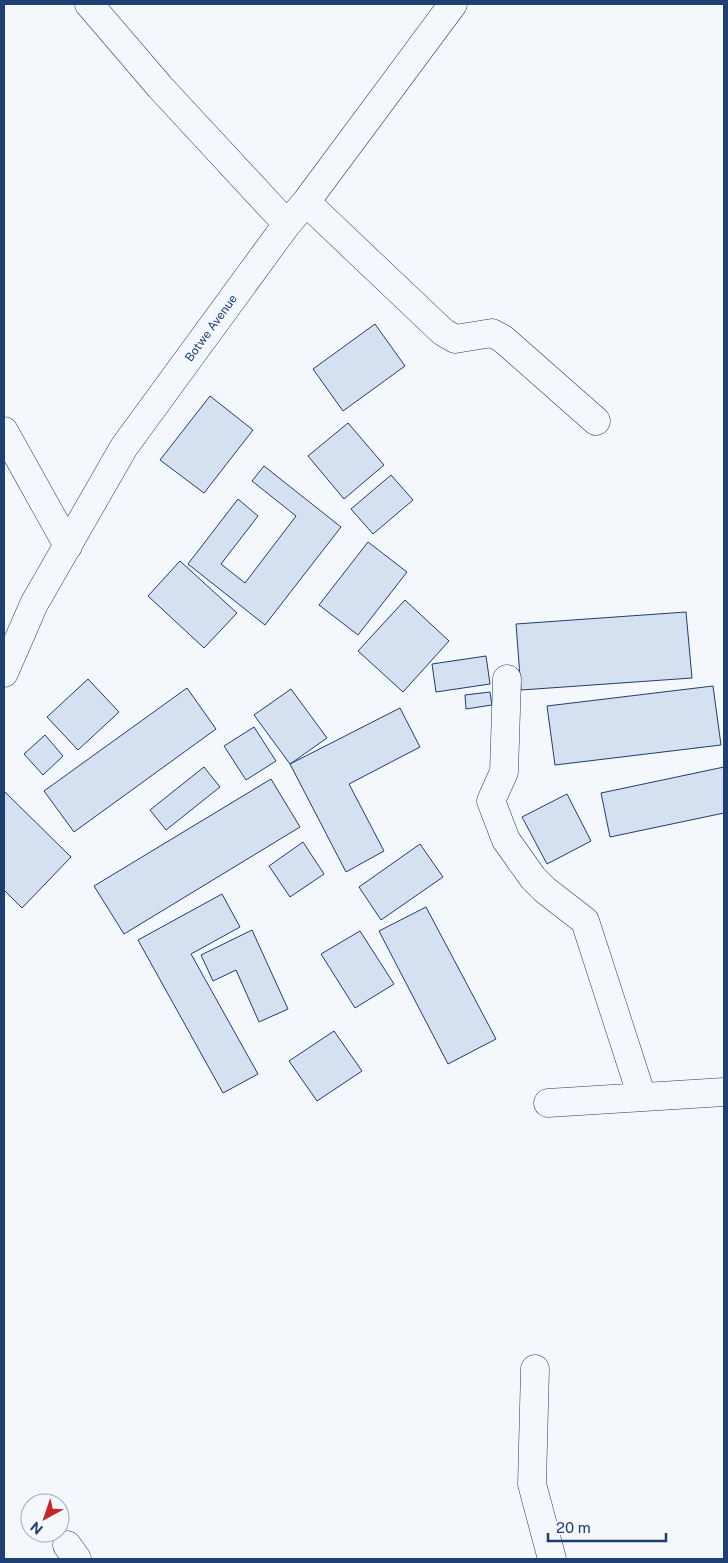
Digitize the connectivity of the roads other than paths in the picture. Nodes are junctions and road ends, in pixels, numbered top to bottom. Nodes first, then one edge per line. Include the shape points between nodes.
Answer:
1 (89, 4) edge
2 (453, 4) edge
3 (306, 202) junction
4 (287, 224) junction
5 (596, 421) dead end
6 (4, 431) edge
7 (68, 546) junction
8 (4, 673) edge
9 (507, 679) dead end
10 (724, 1092) edge
11 (642, 1097) junction
12 (548, 1103) dead end
13 (535, 1369) dead end
14 (552, 1559) edge

1 - 4 street via 160,87
2 - 3 street, Botwe Avenue
3 - 4 street, Botwe Avenue
3 - 5 street via 443,332 455,339 492,333 503,339
4 - 7 street, Botwe Avenue via 124,447
6 - 7 street
7 - 8 street, Botwe Avenue via 34,604
9 - 11 street via 504,772 491,801 506,840 533,878 585,921
10 - 11 street
11 - 12 street
13 - 14 street via 532,1484

